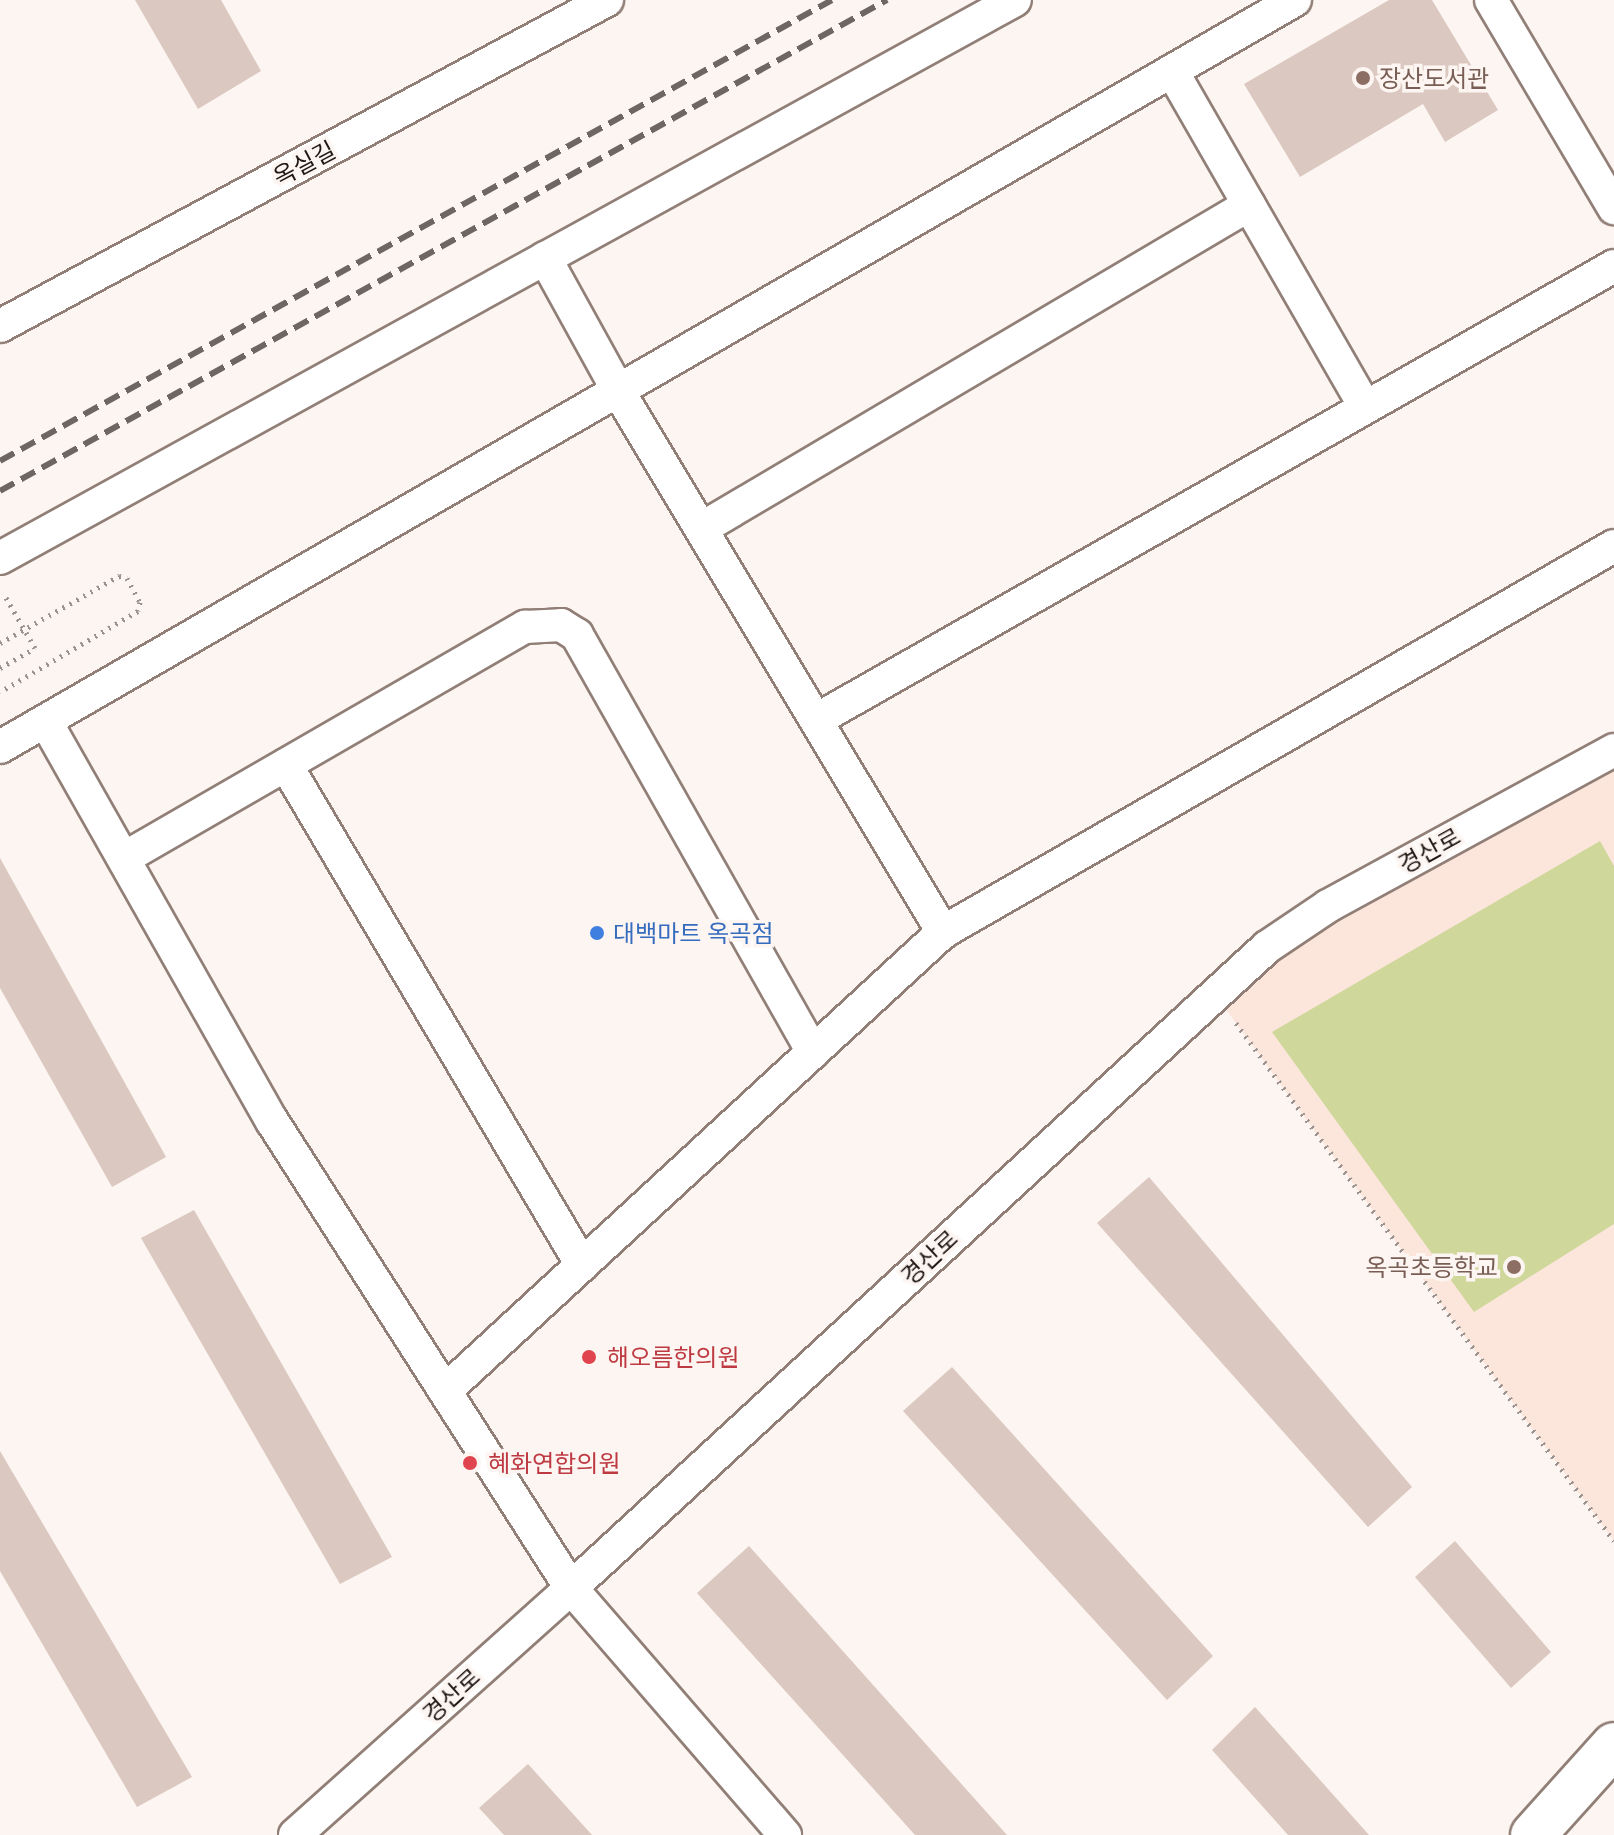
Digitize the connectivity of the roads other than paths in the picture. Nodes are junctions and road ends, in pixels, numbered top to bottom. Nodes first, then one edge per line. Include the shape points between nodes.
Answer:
1 (607, 0) edge
2 (1015, 0) edge
3 (1295, 0) edge
4 (1491, 0) edge
5 (1172, 71) junction
6 (1249, 205) junction
7 (1614, 208) edge
8 (545, 258) junction
9 (1614, 266) edge
10 (0, 326) edge
11 (620, 394) junction
12 (1365, 407) junction
13 (704, 527) junction
14 (1614, 546) edge
15 (0, 558) edge
16 (818, 719) junction
17 (46, 722) junction
18 (0, 747) edge
19 (1614, 750) edge
20 (286, 765) junction
21 (126, 857) junction
22 (943, 932) junction
23 (813, 1052) junction
24 (582, 1265) junction
25 (445, 1391) junction
26 (571, 1588) junction
27 (1614, 1745) edge
28 (295, 1835) edge
29 (785, 1835) edge
30 (1533, 1835) edge

1 - 10 street, 옥실길
2 - 8 street
3 - 5 street
4 - 7 street
5 - 6 street
5 - 11 street
6 - 12 street
6 - 13 street
8 - 11 street
8 - 15 street
9 - 12 street
11 - 13 street
11 - 17 street
12 - 16 street
13 - 16 street
14 - 22 street
16 - 22 street
17 - 18 street
17 - 21 street
19 - 26 street, 경산로 via 1328,906 1267,947
20 - 21 street
20 - 23 street via 525,627 561,625 577,635
20 - 24 street
21 - 25 street via 272,1121
22 - 23 street
23 - 24 street
24 - 25 street
25 - 26 street
26 - 28 street, 경산로
26 - 29 street
27 - 30 street

